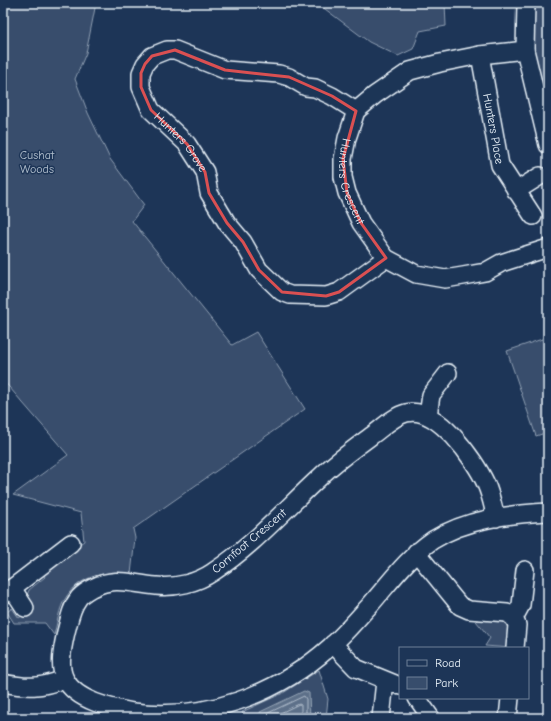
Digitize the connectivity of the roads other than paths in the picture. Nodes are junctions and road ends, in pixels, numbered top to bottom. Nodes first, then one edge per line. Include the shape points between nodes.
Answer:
1 (526, 3) edge
2 (525, 50) junction
3 (480, 55) junction
4 (356, 111) junction
5 (548, 145) edge
6 (540, 176) dead end
7 (516, 191) junction
8 (533, 216) dead end
9 (548, 248) edge
10 (386, 258) junction
11 (448, 373) dead end
12 (428, 416) junction
13 (548, 512) edge
14 (496, 518) junction
15 (71, 543) dead end
16 (416, 552) junction
17 (525, 570) dead end
18 (8, 591) edge
19 (26, 608) dead end
20 (514, 618) junction
21 (334, 644) junction
22 (515, 647) edge
23 (64, 679) junction
24 (3, 683) edge
25 (392, 684) edge
26 (418, 699) edge
27 (510, 699) edge
28 (381, 718) edge
29 (431, 718) edge
30 (508, 718) edge

1 - 2 street
2 - 3 street
2 - 5 street
3 - 4 street via 410,71
3 - 7 street, Hunters Place via 500,165
4 - 10 street, Hunters Crescent via 342,159 347,194 361,223
4 - 10 street, Hunters Grove via 332,96 306,87 289,77 226,70 175,50 167,50 152,56 141,73 141,87 151,110 187,144 205,172 209,193 226,223 243,242 259,270 282,292 290,295 326,296 338,292
6 - 7 street
7 - 8 street, Hunters Place
9 - 10 street, Hunters Crescent via 501,263 486,272 445,279 416,274
11 - 12 street via 431,395
12 - 14 street, Cornfoot Crescent via 451,433 478,468 487,486
12 - 23 street, Cornfoot Crescent via 417,412 404,413 391,422 321,475 282,515 224,564 199,580 170,586 106,582 86,591 79,597 71,613 62,651
13 - 14 street
14 - 16 street via 458,527
15 - 18 street
16 - 20 street via 460,606 469,610 507,613
16 - 21 street
17 - 20 street via 521,605
18 - 19 street
20 - 22 street via 517,625
21 - 23 street via 318,658 265,692 189,714 165,716 117,709 94,702 80,694
21 - 25 street via 356,668
23 - 24 street via 51,684 24,688
25 - 28 street
26 - 29 street
27 - 30 street

